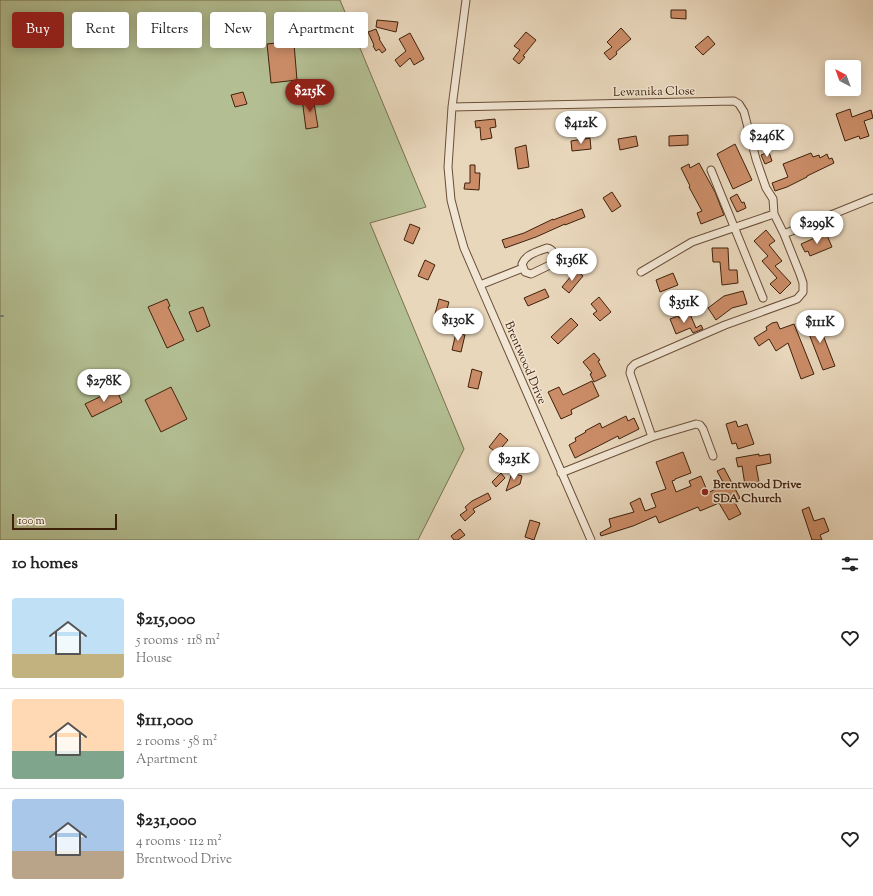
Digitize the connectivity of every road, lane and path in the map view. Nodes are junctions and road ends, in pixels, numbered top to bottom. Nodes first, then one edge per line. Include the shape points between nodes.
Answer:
1 (466, 0) edge
2 (452, 107) junction
3 (711, 170) dead end
4 (873, 198) edge
5 (774, 214) junction
6 (735, 227) junction
7 (784, 234) junction
8 (523, 268) junction
9 (641, 272) dead end
10 (480, 285) junction
11 (762, 298) dead end
12 (652, 437) junction
13 (713, 456) dead end
14 (561, 473) junction
15 (591, 540) edge

1 - 2 street, Brentwood Drive
2 - 5 street, Lewanika Close via 734,101 744,112 756,159 766,188 773,199
2 - 10 street, Brentwood Drive via 448,167 451,200 464,248
3 - 6 street
4 - 7 street
5 - 6 street
5 - 7 street, Lewanika Close
6 - 9 street via 692,242
6 - 11 street
7 - 12 street, Lewanika Close via 803,283 803,292 797,299 725,325 642,360 631,368 630,373
8 - 8 street via 523,262 528,256 547,248 552,251 555,258 552,264 531,274
8 - 10 street
10 - 14 street, Brentwood Drive
12 - 13 street via 700,425
12 - 14 street
14 - 15 street, Brentwood Drive

